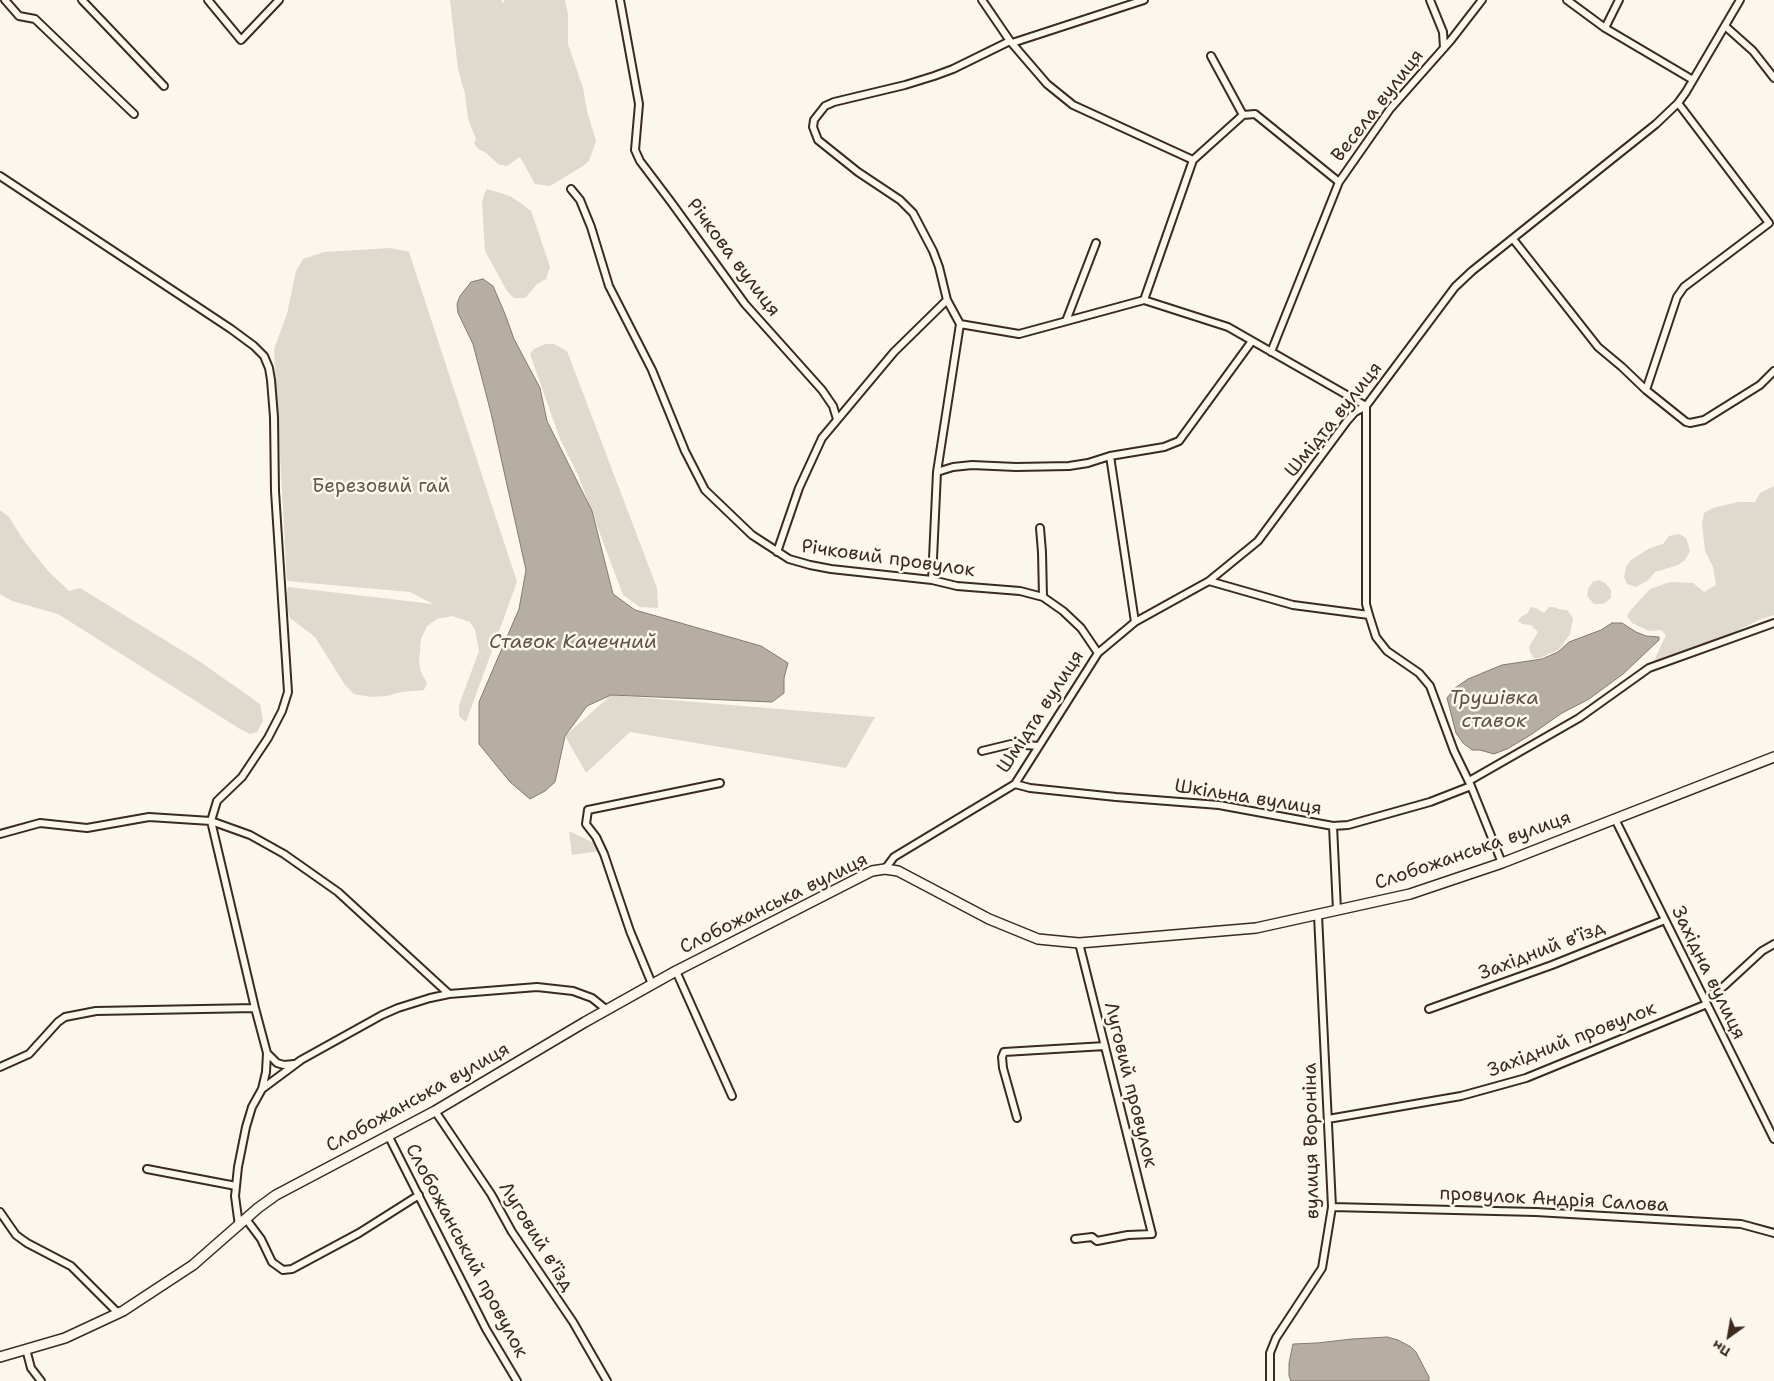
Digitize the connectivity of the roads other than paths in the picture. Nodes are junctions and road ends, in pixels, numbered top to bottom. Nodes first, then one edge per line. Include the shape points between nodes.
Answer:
1 (5, 0) edge
2 (82, 0) edge
3 (208, 0) edge
4 (279, 0) edge
5 (620, 0) edge
6 (982, 0) edge
7 (1144, 0) edge
8 (1430, 0) edge
9 (1482, 0) edge
10 (1567, 0) edge
11 (1619, 0) edge
12 (1740, 0) edge
13 (1725, 26) junction
14 (1605, 28) junction
15 (1011, 42) junction
16 (1444, 48) junction
17 (1211, 56) dead end
18 (1774, 78) edge
19 (1693, 80) junction
20 (164, 86) dead end
21 (1678, 104) junction
22 (134, 114) dead end
23 (1243, 115) junction
24 (1193, 160) junction
25 (0, 176) edge
26 (1339, 182) junction
27 (571, 189) dead end
28 (1513, 239) junction
29 (1096, 243) dead end
30 (947, 300) junction
31 (1144, 300) junction
32 (1066, 321) junction
33 (960, 324) junction
34 (1252, 341) junction
35 (1271, 352) junction
36 (1774, 371) edge
37 (1771, 378) edge
38 (1646, 390) junction
39 (1366, 406) junction
40 (837, 419) junction
41 (1110, 456) junction
42 (937, 472) junction
43 (1040, 528) dead end
44 (776, 552) junction
45 (932, 580) junction
46 (1209, 581) junction
47 (1043, 597) junction
48 (1370, 615) junction
49 (1135, 622) junction
50 (1774, 623) edge
51 (1098, 653) junction
52 (1039, 746) junction
53 (982, 751) dead end
54 (1774, 757) edge
55 (720, 783) dead end
56 (1015, 784) junction
57 (1470, 784) junction
58 (1615, 819) junction
59 (211, 821) junction
60 (1333, 826) junction
61 (0, 834) edge
62 (1502, 863) junction
63 (885, 868) junction
64 (1337, 910) junction
65 (1318, 915) junction
66 (1665, 920) junction
67 (1079, 943) junction
68 (1774, 944) edge
69 (676, 971) junction
70 (652, 984) junction
71 (449, 994) junction
72 (1706, 1002) junction
73 (254, 1008) junction
74 (1429, 1009) dead end
75 (607, 1010) junction
76 (1105, 1046) junction
77 (267, 1053) junction
78 (298, 1063) junction
79 (0, 1067) edge
80 (262, 1089) junction
81 (732, 1096) dead end
82 (435, 1111) junction
83 (1017, 1118) dead end
84 (1328, 1119) junction
85 (388, 1135) junction
86 (1774, 1139) edge
87 (147, 1169) dead end
88 (236, 1186) junction
89 (419, 1195) junction
90 (1332, 1207) junction
91 (0, 1212) edge
92 (246, 1219) junction
93 (238, 1226) junction
94 (1774, 1232) edge
95 (1075, 1239) dead end
96 (118, 1313) junction
97 (26, 1350) junction
98 (0, 1357) edge
99 (41, 1381) edge
100 (517, 1381) edge
101 (607, 1381) edge
102 (1270, 1381) edge

1 - 22 street via 19,16 35,19
2 - 20 street
3 - 4 street via 241,40
5 - 40 street, Річкова вулиця via 639,104 634,150 745,304 822,390
6 - 15 street
7 - 15 street
8 - 16 street via 1443,32
9 - 16 street, Весела вулиця
10 - 14 street
11 - 14 street
12 - 13 street, Шмідта вулиця
13 - 18 street via 1753,51
13 - 19 street, Шмідта вулиця
14 - 19 street
15 - 24 street via 1046,84 1073,105
15 - 30 street via 934,76 834,102 825,106 814,120 818,140 900,200 912,213 939,267
16 - 26 street, Весела вулиця via 1390,109
17 - 23 street
19 - 21 street, Шмідта вулиця
21 - 28 street, Шмідта вулиця
21 - 38 street via 1769,223 1684,287 1677,297
23 - 24 street
23 - 26 street via 1255,114
24 - 31 street
25 - 59 street via 232,330 264,356 269,368 288,692 268,738 242,777 217,801
26 - 35 street, Весела вулиця
27 - 44 street, Річковий провулок via 580,200 591,227 609,286 652,370 685,451 705,490 752,535
28 - 38 street via 1598,347
28 - 39 street, Шмідта вулиця via 1455,287
29 - 32 street
30 - 33 street
30 - 40 street via 894,352
31 - 32 street
31 - 34 street via 1228,327
32 - 33 street via 1019,334
33 - 42 street
34 - 35 street
34 - 41 street via 1180,441 1164,447
35 - 39 street
36 - 37 street
37 - 38 street via 1704,420 1690,423 1680,419
39 - 46 street, Шмідта вулиця via 1347,421 1258,541
39 - 48 street via 1366,604
40 - 44 street via 815,450
41 - 42 street via 1069,466 972,465
41 - 49 street
42 - 45 street
43 - 47 street
44 - 45 street, Річковий провулок via 789,559 831,569
45 - 47 street, Річковий провулок via 957,586 1020,590
46 - 48 street via 1293,605
46 - 49 street, Шмідта вулиця
47 - 51 street, Річковий провулок via 1081,628
48 - 57 street via 1376,636 1387,651 1419,673 1430,686
49 - 51 street, Шмідта вулиця
50 - 57 street, Шкільна вулиця via 1649,668 1579,718
51 - 52 street, Шмідта вулиця
52 - 53 street via 1010,744
52 - 56 street, Шмідта вулиця
54 - 58 street, Слобожанська вулиця
55 - 70 street via 588,810 586,824 604,854 630,932
56 - 60 street, Шкільна вулиця via 1106,796 1219,805
56 - 63 street, Шмідта вулиця via 894,857
57 - 60 street, Шкільна вулиця via 1430,802 1348,825
57 - 62 street
58 - 62 street, Слобожанська вулиця
58 - 66 street, Західна вулиця
59 - 61 street via 149,817 87,828 40,823
59 - 71 street via 250,835 284,854 338,892
59 - 73 street
60 - 64 street
62 - 64 street, Слобожанська вулиця via 1410,894
63 - 67 street, Слобожанська вулиця via 910,876 1022,933 1038,939
63 - 69 street, Слобожанська вулиця via 868,873
64 - 65 street, Слобожанська вулиця
65 - 67 street, Слобожанська вулиця via 1256,928
65 - 84 street, вулиця Вороніна
66 - 72 street, Західна вулиця
66 - 74 street, Західний в'їзд
67 - 76 street, Луговий провулок
68 - 72 street, Західний провулок
69 - 70 street, Слобожанська вулиця
69 - 81 street
70 - 75 street, Слобожанська вулиця
71 - 75 street via 555,989 592,998
71 - 78 street via 382,1015
72 - 84 street, Західний провулок via 1526,1078 1461,1096
72 - 86 street, Західна вулиця
73 - 77 street
73 - 79 street via 96,1011 65,1017 29,1054
75 - 82 street, Слобожанська вулиця
76 - 83 street via 1004,1052 1002,1068
76 - 95 street, Луговий провулок via 1152,1234 1097,1241 1092,1237
77 - 78 street via 271,1059 284,1065
77 - 80 street
78 - 80 street
80 - 88 street via 246,1127
82 - 85 street, Слобожанська вулиця
82 - 101 street, Луговий в'їзд via 573,1322
84 - 90 street, вулиця Вороніна
85 - 89 street, Слобожанський провулок
85 - 92 street, Слобожанська вулиця via 276,1195
87 - 88 street
88 - 93 street
89 - 92 street via 359,1233 292,1269 283,1270 272,1262
89 - 100 street, Слобожанський провулок via 486,1329
90 - 94 street, провулок Андрія Салова via 1546,1213 1741,1224
90 - 102 street, вулиця Вороніна via 1322,1268 1276,1338 1270,1353
91 - 96 street via 16,1235 71,1266
92 - 93 street, Слобожанська вулиця
93 - 96 street, Слобожанська вулиця via 193,1266
96 - 97 street, Слобожанська вулиця via 65,1338
97 - 98 street, Слобожанська вулиця
97 - 99 street via 31,1368

